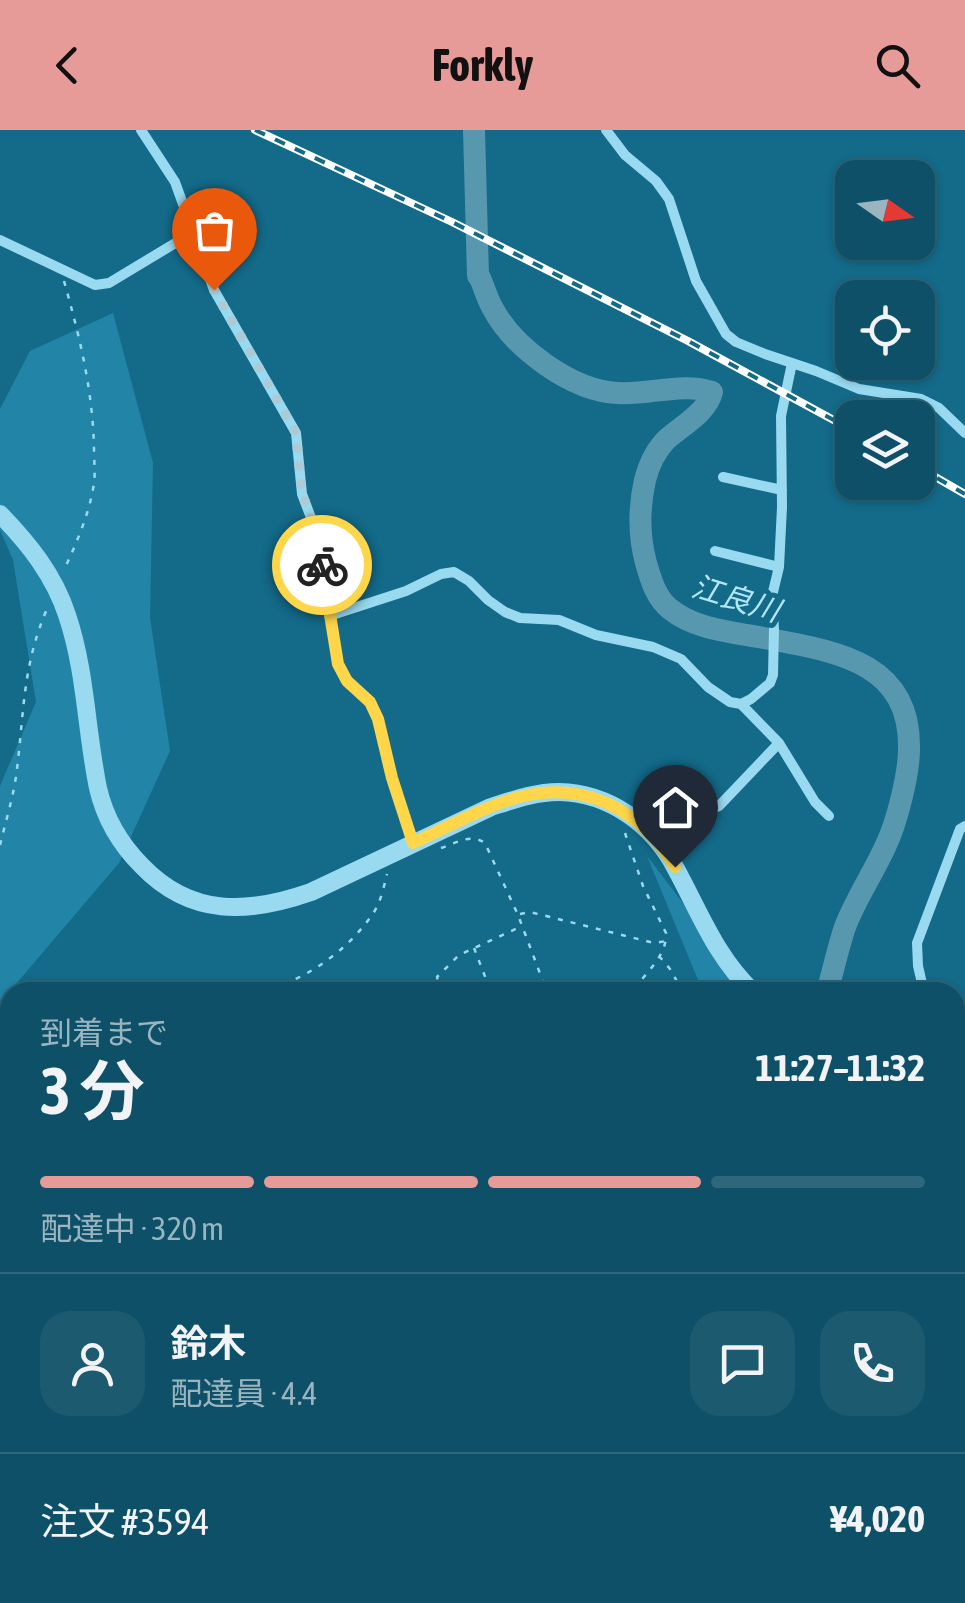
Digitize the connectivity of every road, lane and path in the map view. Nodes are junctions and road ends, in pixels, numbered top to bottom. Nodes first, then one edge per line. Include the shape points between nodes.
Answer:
1 (141, 130) edge
2 (606, 130) edge
3 (192, 233) junction
4 (0, 240) edge
5 (61, 270) junction
6 (792, 363) junction
7 (965, 432) edge
8 (724, 477) dead end
9 (782, 490) junction
10 (0, 514) edge
11 (715, 551) dead end
12 (779, 567) junction
13 (56, 589) junction
14 (329, 616) junction
15 (741, 704) junction
16 (779, 743) junction
17 (624, 811) junction
18 (702, 813) dead end
19 (829, 816) dead end
20 (965, 826) edge
21 (413, 843) junction
22 (0, 845) edge
23 (435, 851) dead end
24 (388, 855) junction
25 (518, 915) junction
26 (522, 926) junction
27 (666, 941) junction
28 (474, 947) junction
29 (659, 956) junction
30 (290, 982) edge
31 (438, 982) edge
32 (487, 982) edge
33 (543, 982) edge
34 (640, 982) edge
35 (677, 982) edge
36 (744, 982) edge
37 (923, 982) edge

1 - 3 street via 174,182
2 - 6 street via 669,199 696,281 726,334
3 - 5 street via 108,282 95,285
3 - 14 street via 214,290 296,433
4 - 5 street
5 - 13 path via 93,409 94,480
6 - 7 street via 859,389 922,399
6 - 9 street via 781,416
8 - 9 street
9 - 12 street
10 - 13 street
11 - 12 street
12 - 15 street via 772,596 773,674
13 - 22 path via 24,688 17,771
13 - 24 street via 77,652 98,790 113,832 155,879 217,907 265,906
14 - 15 street via 454,572 520,618 559,620 668,652 718,696
14 - 21 street via 338,664 378,719
15 - 16 street
16 - 18 street via 720,806
16 - 19 street
17 - 21 street via 572,793 521,797
17 - 27 path via 625,836
17 - 36 street via 665,851 705,930
20 - 37 street via 917,943
21 - 24 street
23 - 25 path via 480,840
24 - 30 path via 377,908 328,960
25 - 26 path
25 - 27 path via 530,912
26 - 28 path
26 - 33 path
27 - 29 path
28 - 31 path via 459,954
28 - 32 path
29 - 34 path
29 - 35 path

